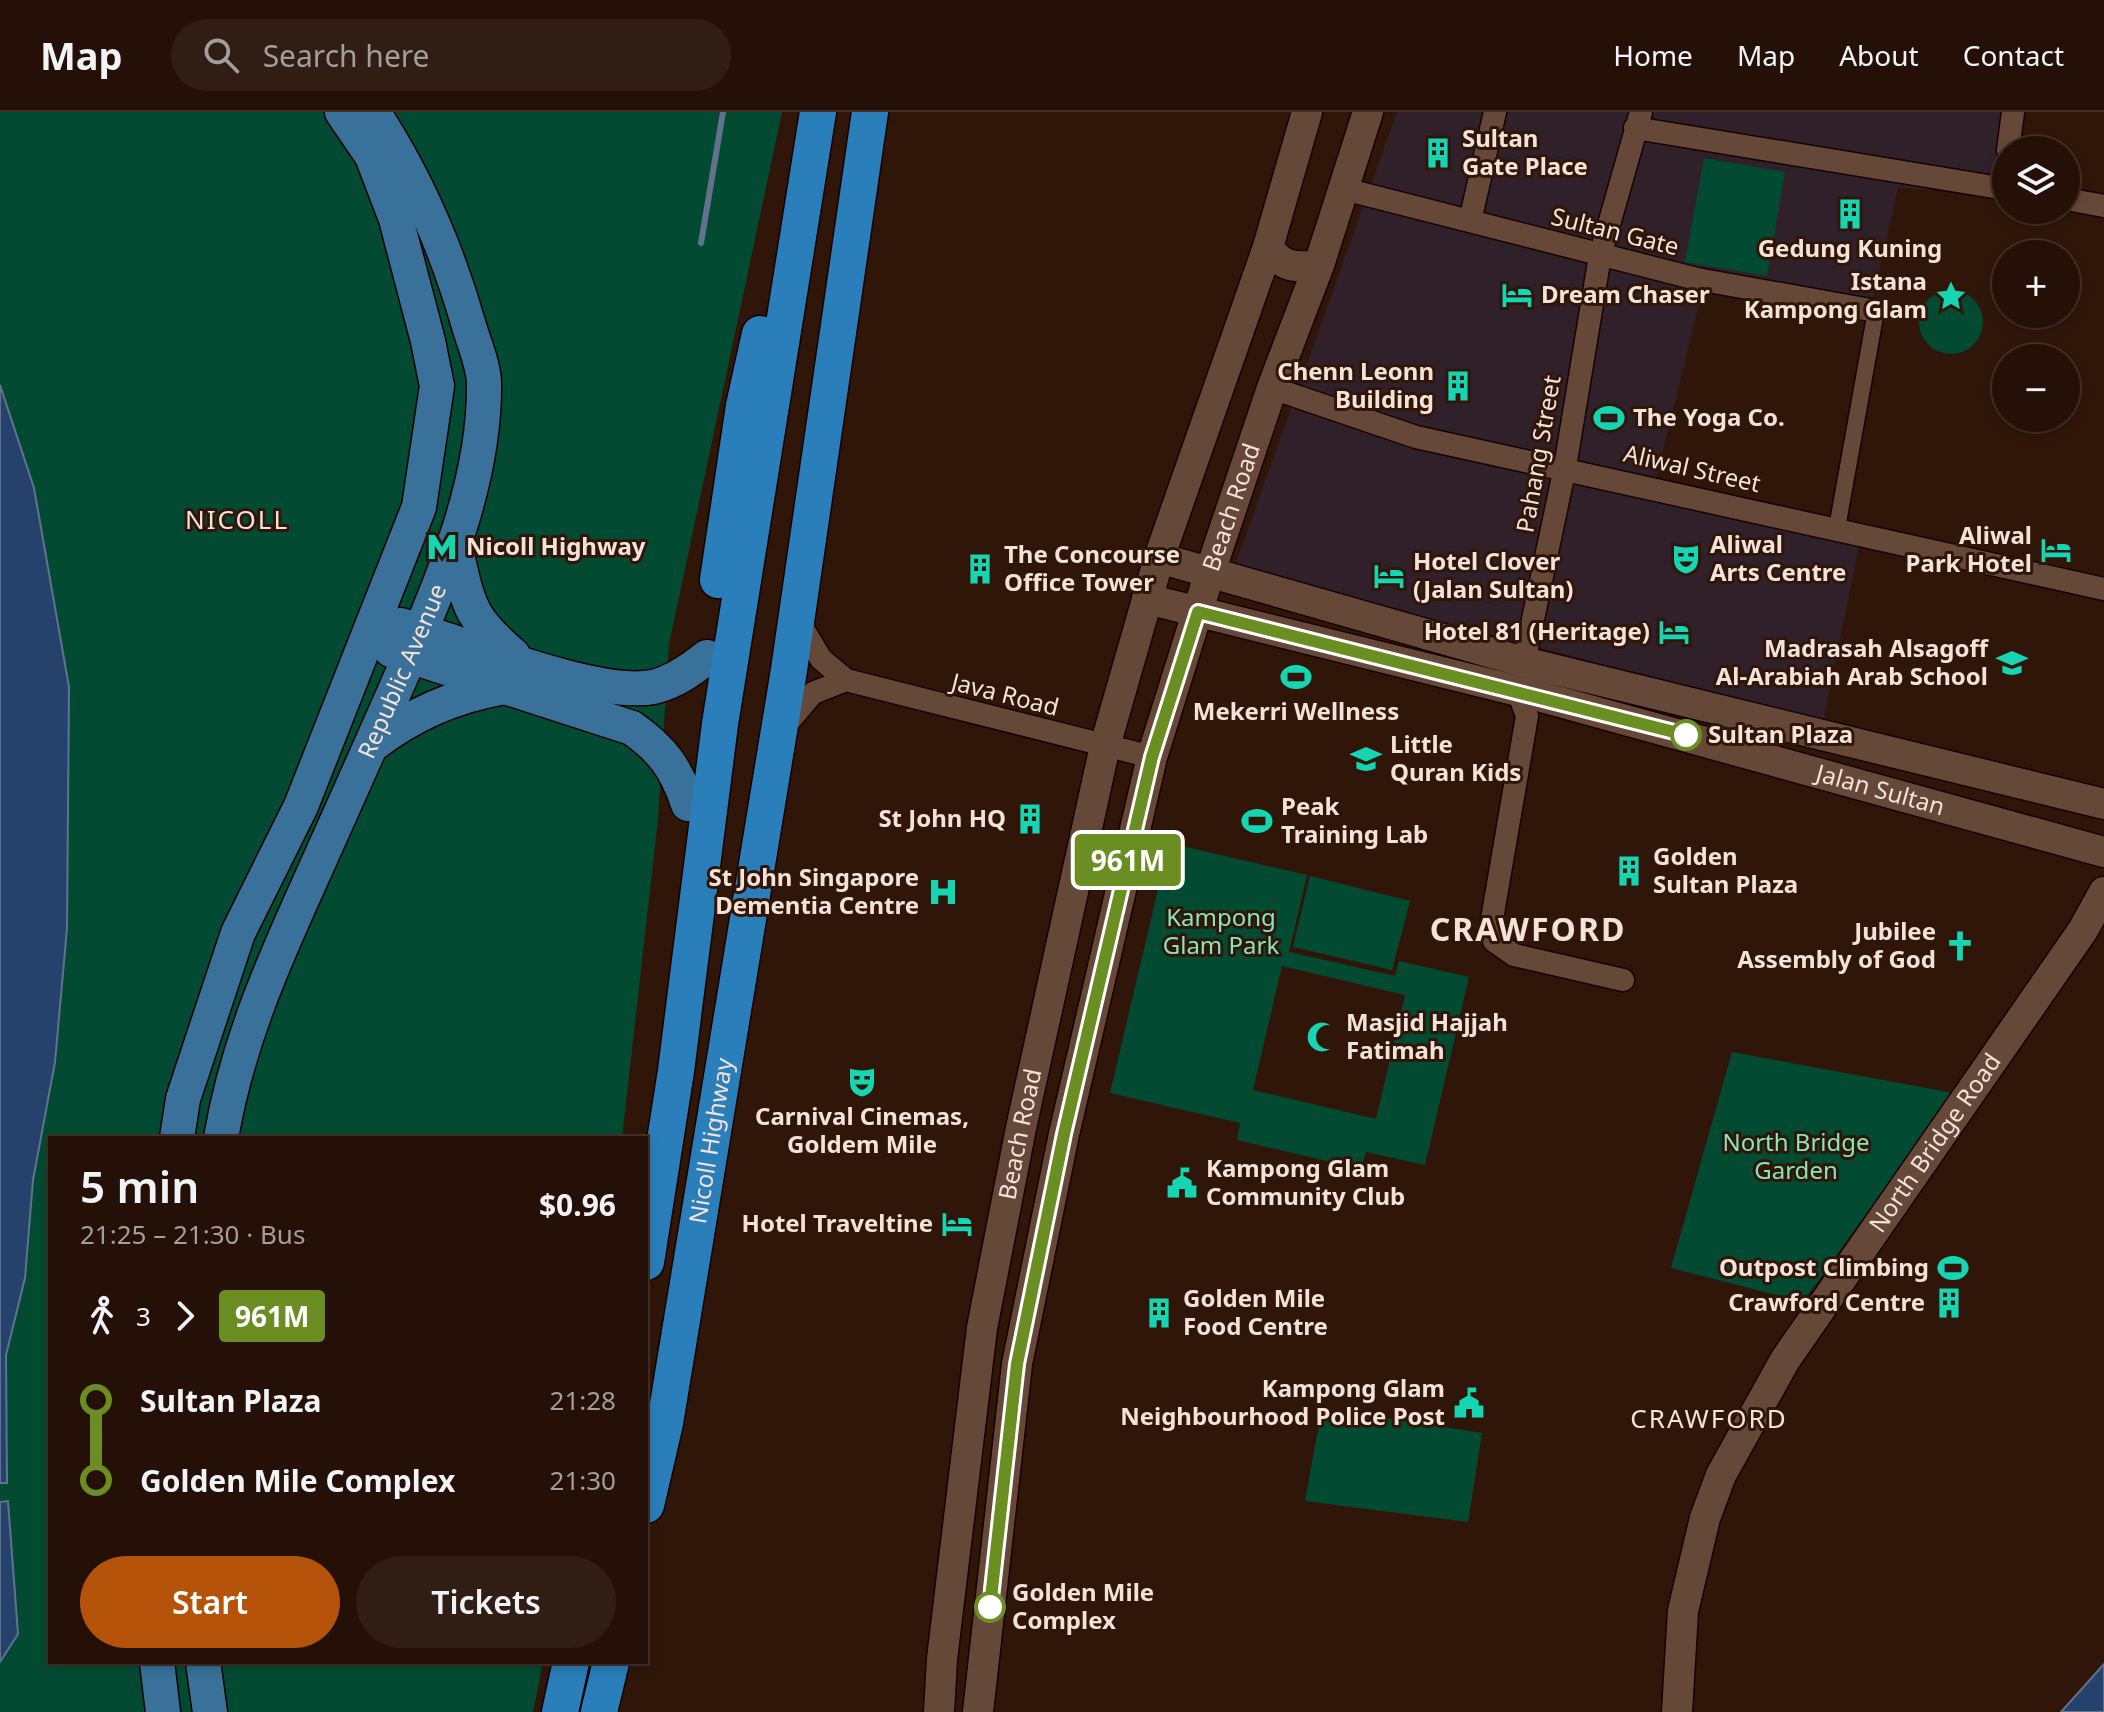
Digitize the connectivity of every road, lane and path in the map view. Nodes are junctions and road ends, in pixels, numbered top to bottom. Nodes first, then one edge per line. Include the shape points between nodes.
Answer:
1 (342, 112) edge
2 (373, 112) edge
3 (818, 112) edge
4 (870, 112) edge
5 (1307, 112) edge
6 (1368, 112) edge
7 (1495, 112) edge
8 (2013, 112) edge
9 (1638, 120) edge
10 (2010, 136) edge
11 (812, 148) junction
12 (1992, 187) edge
13 (1344, 189) junction
14 (2080, 202) edge
15 (2104, 206) edge
16 (1470, 221) junction
17 (1268, 247) junction
18 (1600, 256) junction
19 (1319, 265) junction
20 (1876, 311) joint
21 (1272, 388) junction
22 (1565, 467) junction
23 (1837, 528) junction
24 (454, 543) junction
25 (1159, 558) junction
26 (1210, 572) junction
27 (2104, 589) edge
28 (1147, 599) junction
29 (1198, 612) junction
30 (797, 618) junction
31 (372, 630) junction
32 (415, 643) junction
33 (707, 657) junction
34 (515, 674) junction
35 (1533, 679) junction
36 (846, 680) junction
37 (777, 744) junction
38 (370, 746) junction
39 (1105, 746) junction
40 (1152, 757) junction
41 (688, 804) junction
42 (2104, 804) edge
43 (1090, 816) junction
44 (1136, 828) junction
45 (2104, 852) edge
46 (2104, 892) edge
47 (1623, 980) dead end
48 (676, 1071) junction
49 (177, 1136) edge
50 (221, 1136) edge
51 (648, 1249) edge
52 (648, 1496) edge
53 (157, 1664) edge
54 (203, 1664) edge
55 (571, 1664) edge
56 (611, 1664) edge
57 (163, 1712) edge
58 (210, 1712) edge
59 (560, 1712) edge
60 (599, 1712) edge
61 (939, 1712) edge
62 (978, 1712) edge
63 (1677, 1712) edge

1 - 31 main road, Republic Avenue via 372,156 396,219 437,386 419,507
2 - 24 main road, Republic Avenue via 422,196 448,254 484,382 474,470
3 - 11 highway, Nicoll Highway
4 - 30 highway, Nicoll Highway
5 - 17 main road, Beach Road
6 - 13 main road, Beach Road
7 - 16 street
8 - 10 street
9 - 12 street
9 - 18 street, Pahang Street
11 - 33 highway via 744,406
11 - 48 highway, Nicoll Highway via 720,724
13 - 16 street, Sultan Gate
13 - 19 main road, Beach Road
14 - 15 street
16 - 18 street, Sultan Gate
17 - 19 main road via 1291,267
17 - 25 main road, Beach Road
18 - 20 street, Sultan Gate
18 - 22 street, Pahang Street
19 - 21 main road, Beach Road
20 - 23 street
21 - 22 street, Aliwal Street via 1416,437
21 - 26 main road, Beach Road
22 - 23 street, Aliwal Street
22 - 35 street, Pahang Street
23 - 27 street, Aliwal Street
24 - 32 main road, Republic Avenue
24 - 34 main road via 472,614
25 - 26 main road, Jalan Sultan
25 - 28 main road, Beach Road
26 - 29 main road, Beach Road
26 - 35 main road, Jalan Sultan
28 - 29 main road, Jalan Sultan
28 - 39 main road, Beach Road
29 - 35 main road, Jalan Sultan
29 - 40 main road, Beach Road
30 - 36 street, Java Road via 821,659
30 - 37 highway, Nicoll Highway
31 - 32 main road
31 - 49 main road, Republic Avenue via 301,806 238,933 183,1099
32 - 34 main road
32 - 38 main road, Republic Avenue
33 - 34 main road via 654,687 629,689
33 - 41 highway
34 - 38 main road via 443,702
34 - 41 main road via 632,728 660,747 677,770
35 - 42 main road, Jalan Sultan
35 - 45 main road, Jalan Sultan
35 - 47 street, Pahang Street via 1524,783 1517,789 1492,919 1494,941 1514,955
36 - 37 street via 807,699 786,723
36 - 39 street, Java Road
37 - 52 highway, Nicoll Highway via 665,1423
38 - 50 main road, Republic Avenue via 255,1004
39 - 40 street, Java Road
39 - 43 main road, Beach Road
40 - 44 main road, Beach Road
41 - 48 highway
43 - 44 main road via 1113,808
43 - 61 main road, Beach Road via 982,1328
44 - 62 main road, Beach Road via 1017,1364
46 - 63 main road, North Bridge Road via 2083,930 1785,1360 1721,1475 1683,1611
48 - 51 highway, Nicoll Highway
53 - 57 main road
54 - 58 main road
55 - 59 highway
56 - 60 highway

